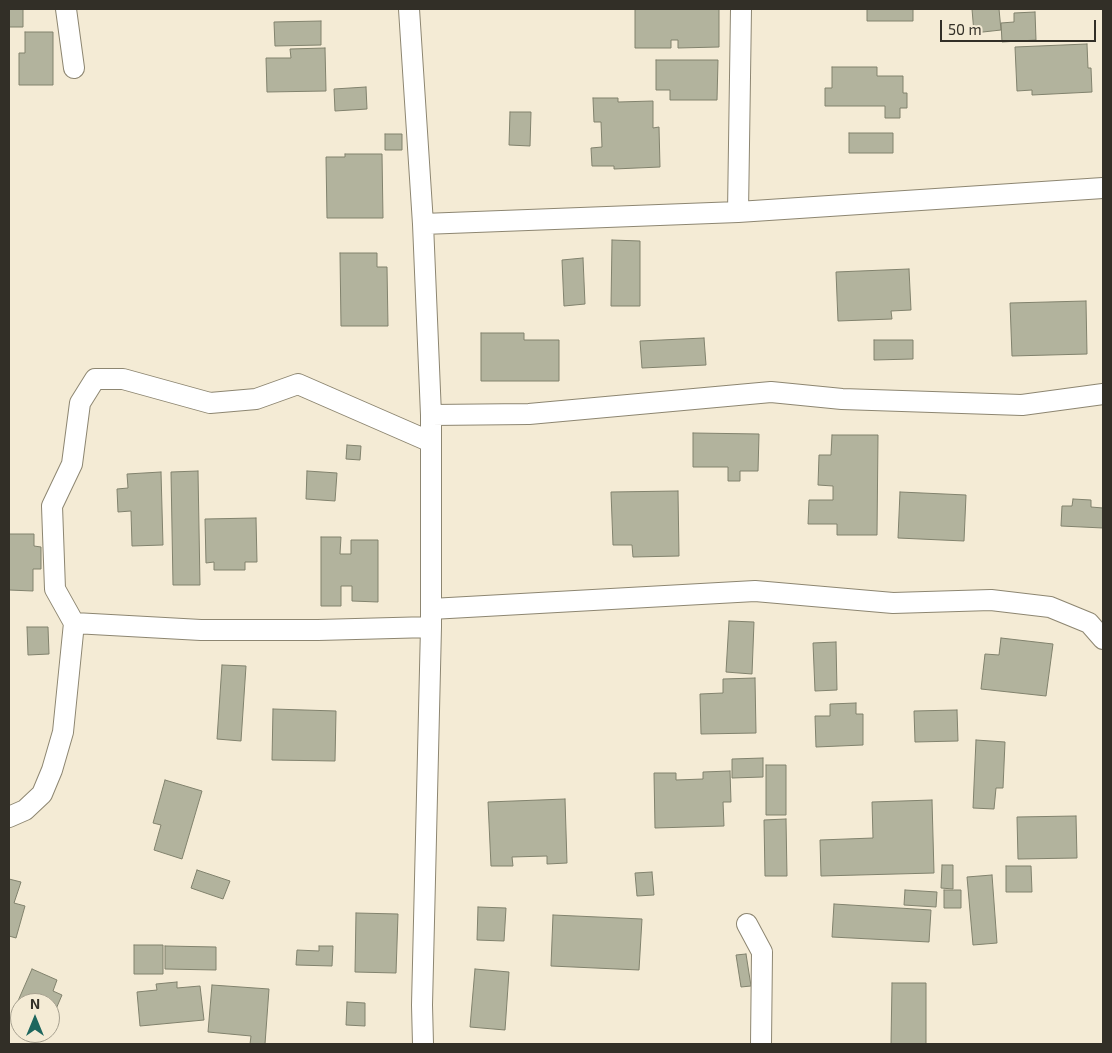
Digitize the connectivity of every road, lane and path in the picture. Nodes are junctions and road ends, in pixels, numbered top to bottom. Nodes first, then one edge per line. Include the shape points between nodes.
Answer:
1 (66, 9) edge
2 (409, 9) edge
3 (741, 9) edge
4 (74, 68) dead end
5 (1103, 188) edge
6 (738, 212) junction
7 (423, 224) junction
8 (1103, 394) edge
9 (431, 415) junction
10 (431, 442) junction
11 (431, 618) junction
12 (74, 622) junction
13 (1103, 639) edge
14 (9, 817) edge
15 (747, 924) dead end
16 (424, 1044) edge
17 (761, 1044) edge

1 - 4 street
2 - 7 street
3 - 6 street
5 - 6 street
6 - 7 street
7 - 9 street
8 - 9 street via 1022,405 771,392 529,414
9 - 10 street
10 - 11 street
10 - 12 street via 298,384 256,399 210,403 123,380 95,379 80,403 72,464 52,506 55,589
11 - 12 street via 318,630 201,630
11 - 13 street via 755,591 893,603 991,600 1050,607 1089,623
11 - 16 street via 422,1005
12 - 14 street via 63,732 52,770 42,794 26,810
15 - 17 street via 762,952

